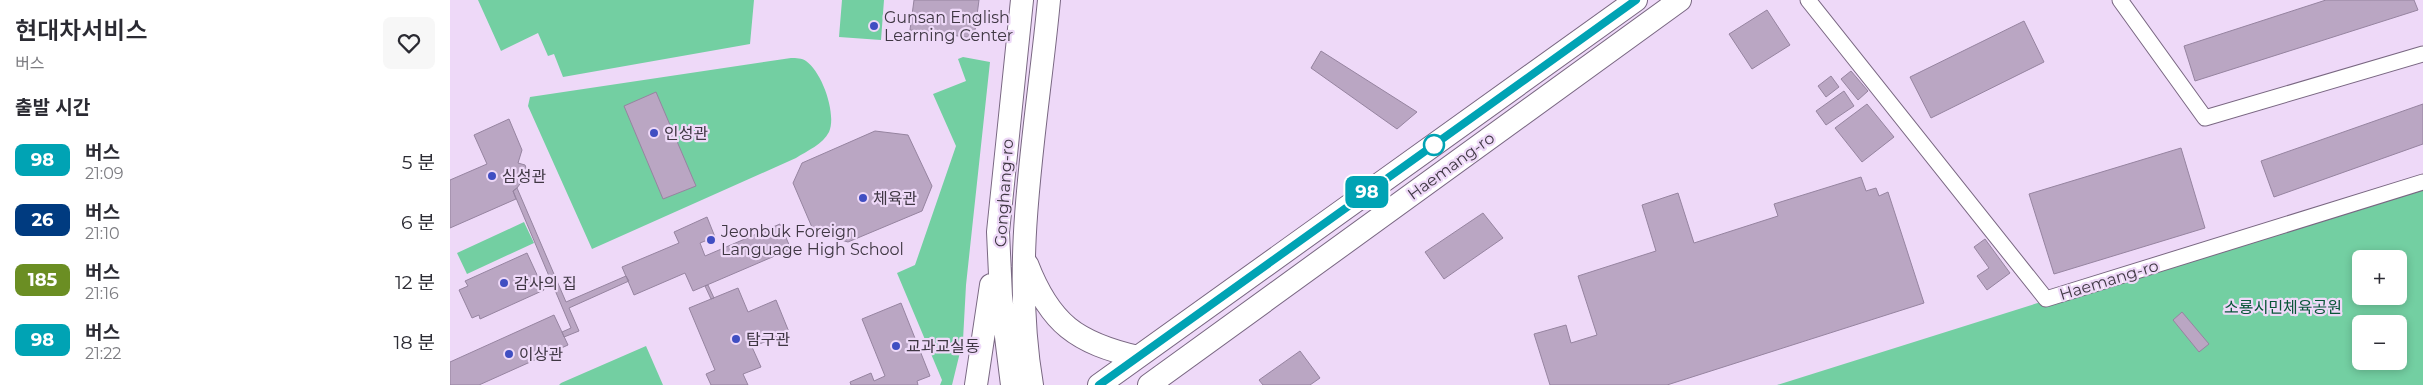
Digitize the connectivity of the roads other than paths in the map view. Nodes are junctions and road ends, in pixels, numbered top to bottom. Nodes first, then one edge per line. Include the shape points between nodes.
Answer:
1 (1022, 0) edge
2 (1049, 0) edge
3 (1636, 0) edge
4 (1680, 0) edge
5 (1808, 0) edge
6 (2120, 0) edge
7 (2423, 54) edge
8 (2423, 182) edge
9 (998, 232) junction
10 (1024, 256) junction
11 (1138, 357) junction
12 (976, 385) edge
13 (1012, 385) edge
14 (1032, 385) edge
15 (1099, 385) edge
16 (1149, 385) edge

1 - 9 main road, Gonghang-ro
2 - 10 main road, Gonghang-ro
3 - 11 main road, Haemang-ro
4 - 16 main road, Haemang-ro
5 - 8 street, Haemang-ro via 2046,299
6 - 7 street via 2205,118
9 - 12 main road
9 - 13 main road, Gonghang-ro via 1001,296
10 - 11 main road via 1037,289 1064,325 1082,339 1106,350
10 - 14 main road, Gonghang-ro via 1023,297
11 - 15 main road, Haemang-ro

